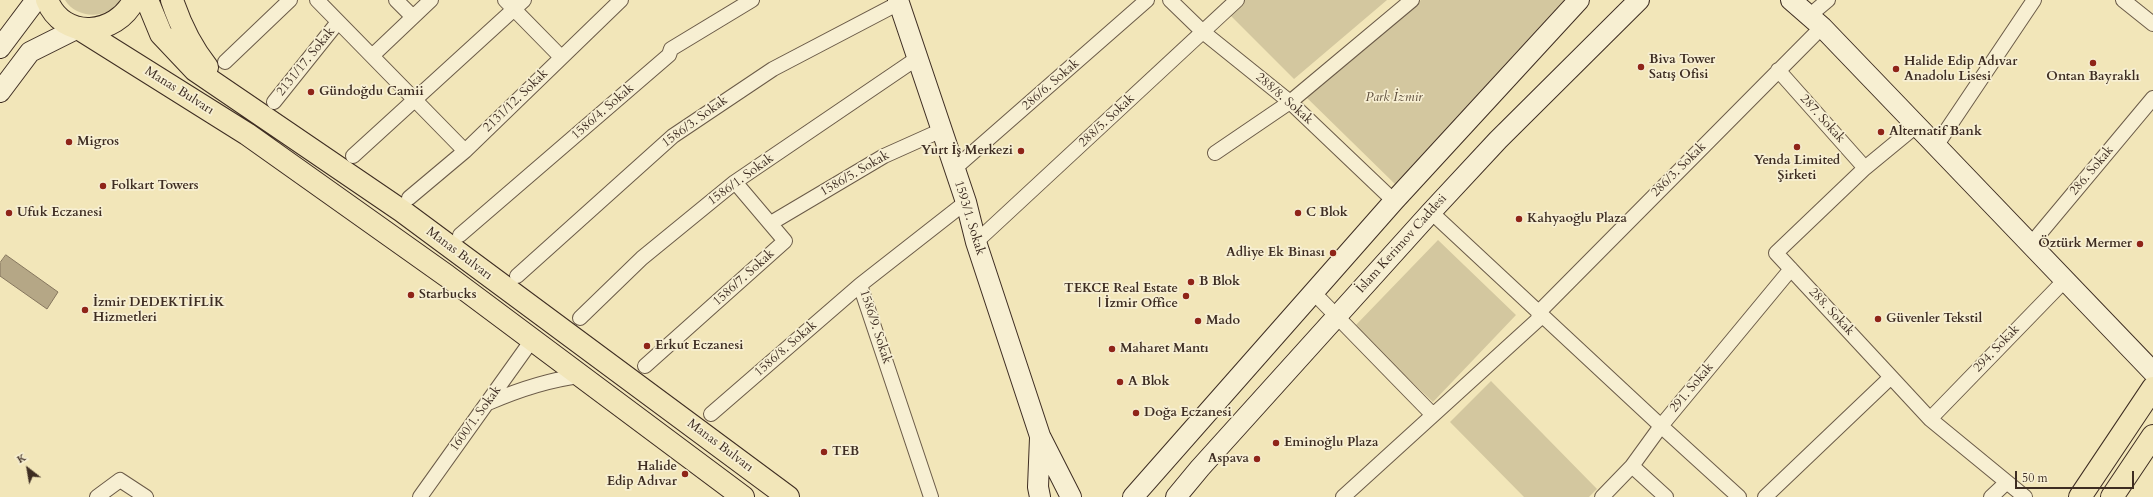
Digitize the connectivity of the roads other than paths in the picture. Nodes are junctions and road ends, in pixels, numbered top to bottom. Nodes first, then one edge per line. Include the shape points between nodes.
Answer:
1 (36, 0) edge
2 (47, 0) edge
3 (134, 0) edge
4 (147, 0) edge
5 (290, 0) edge
6 (317, 0) edge
7 (396, 0) edge
8 (431, 0) edge
9 (621, 0) edge
10 (752, 0) edge
11 (1147, 0) edge
12 (1170, 0) edge
13 (1238, 0) edge
14 (1579, 0) edge
15 (1638, 0) edge
16 (1791, 0) edge
17 (1828, 0) edge
18 (2034, 0) edge
19 (2123, 0) edge
20 (173, 1) edge
21 (898, 1) edge
22 (1406, 2) edge
23 (515, 3) edge
24 (413, 17) junction
25 (338, 22) junction
26 (1816, 22) junction
27 (2153, 24) edge
28 (78, 28) junction
29 (1203, 32) junction
30 (0, 48) edge
31 (372, 56) junction
32 (561, 57) junction
33 (916, 59) junction
34 (226, 62) dead end
35 (1778, 70) junction
36 (223, 89) junction
37 (0, 92) edge
38 (2153, 98) edge
39 (415, 100) junction
40 (274, 102) dead end
41 (1290, 102) junction
42 (1916, 126) junction
43 (942, 130) junction
44 (1936, 146) junction
45 (465, 151) junction
46 (1215, 153) dead end
47 (353, 156) dead end
48 (1865, 168) junction
49 (954, 169) junction
50 (735, 182) junction
51 (410, 198) dead end
52 (1394, 201) junction
53 (966, 202) junction
54 (1431, 212) junction
55 (771, 224) junction
56 (460, 235) dead end
57 (976, 242) junction
58 (2031, 244) junction
59 (1791, 269) junction
60 (517, 276) dead end
61 (2065, 280) junction
62 (860, 285) junction
63 (1313, 292) junction
64 (1540, 314) junction
65 (1337, 316) junction
66 (580, 318) dead end
67 (532, 340) junction
68 (645, 366) dead end
69 (2153, 372) edge
70 (580, 376) junction
71 (1891, 377) junction
72 (2153, 388) edge
73 (2153, 392) edge
74 (487, 403) junction
75 (711, 414) dead end
76 (1432, 414) junction
77 (1930, 419) junction
78 (1661, 426) junction
79 (1040, 436) junction
80 (2153, 436) edge
81 (1632, 466) junction
82 (2007, 482) junction
83 (98, 497) edge
84 (146, 497) edge
85 (420, 497) edge
86 (743, 497) edge
87 (788, 497) edge
88 (931, 497) edge
89 (1040, 497) edge
90 (1071, 497) edge
91 (1133, 497) edge
92 (1176, 497) edge
93 (1342, 497) edge
94 (1602, 497) edge
95 (1666, 497) edge
96 (1739, 497) edge
97 (1765, 497) edge
98 (1991, 497) edge
99 (2026, 497) edge
100 (2080, 497) edge
101 (2102, 497) edge
102 (2112, 497) edge

1 - 30 main road
2 - 28 main road, Manas Bulvarı via 61,19
3 - 28 main road via 119,20 105,27
4 - 36 main road, Manas Bulvarı via 161,34 195,70
5 - 34 street
6 - 25 street
7 - 24 street
8 - 24 street
9 - 32 street, 2131/12. Sokak
10 - 56 street, 1586/4. Sokak via 671,49 669,55
11 - 49 street, 286/6. Sokak
12 - 29 street, 288/8. Sokak
13 - 29 street, 288/5. Sokak
14 - 52 main road
15 - 54 main road, İslam Kerimov Caddesi via 1498,140
16 - 26 main road
17 - 26 street, 286/3. Sokak
18 - 44 street
19 - 27 street
20 - 36 main road via 178,18 195,52
21 - 33 main road, 1593/1. Sokak
21 - 60 street, 1586/3. Sokak via 773,69 673,136
22 - 41 street
23 - 32 street
23 - 39 street
24 - 31 street
25 - 31 street
25 - 40 street, 2131/17. Sokak
26 - 35 street, 286/3. Sokak
26 - 42 main road
28 - 37 main road via 30,52
28 - 67 main road, Manas Bulvarı via 247,134 447,276
29 - 41 street, 288/8. Sokak
29 - 57 street, 288/5. Sokak
31 - 39 street
32 - 45 street, 2131/12. Sokak
33 - 43 main road, 1593/1. Sokak
33 - 50 street, 1586/1. Sokak
35 - 48 street, 287. Sokak
35 - 64 street, 286/3. Sokak
36 - 87 main road, Manas Bulvarı via 402,211
38 - 58 street, 286. Sokak
39 - 45 street
39 - 47 street
41 - 46 street
41 - 52 street, 288/8. Sokak
42 - 44 main road
42 - 48 street, 288. Sokak
43 - 49 main road, 1593/1. Sokak
43 - 55 street, 1586/5. Sokak via 884,156
44 - 58 main road
45 - 51 street, 2131/12. Sokak
48 - 59 street, 288. Sokak via 1776,253
49 - 53 main road, 1593/1. Sokak
50 - 55 street, 1586/7. Sokak
50 - 66 street, 1586/1. Sokak via 642,258
52 - 63 main road
53 - 57 main road, 1593/1. Sokak
53 - 62 street, 1586/9. Sokak
54 - 64 street
54 - 65 main road, İslam Kerimov Caddesi
55 - 68 street, 1586/7. Sokak via 785,241
57 - 79 main road, 1593/1. Sokak
58 - 61 main road
59 - 71 street, 288. Sokak
59 - 78 street, 291. Sokak
61 - 69 main road
61 - 77 street, 294. Sokak
62 - 75 street, 1586/8. Sokak
62 - 88 street, 1586/9. Sokak
63 - 65 street
63 - 91 main road
64 - 76 street, 286/3. Sokak
64 - 78 street
65 - 76 street
65 - 92 main road, İslam Kerimov Caddesi
67 - 70 main road, Manas Bulvarı
67 - 74 street, 1600/1. Sokak
70 - 74 street via 520,389
70 - 86 main road, Manas Bulvarı
71 - 77 street, 288. Sokak
71 - 97 street
72 - 100 main road
73 - 101 main road
74 - 85 street, 1600/1. Sokak
76 - 93 street, 286/3. Sokak
77 - 82 street, 288. Sokak
78 - 81 street
78 - 96 street, 291. Sokak
79 - 89 main road, 1593/1. Sokak
79 - 90 main road, 1593/1. Sokak
80 - 102 main road
81 - 94 street
81 - 95 street
82 - 98 street
82 - 99 street, 288. Sokak
83 - 84 street via 120,480

